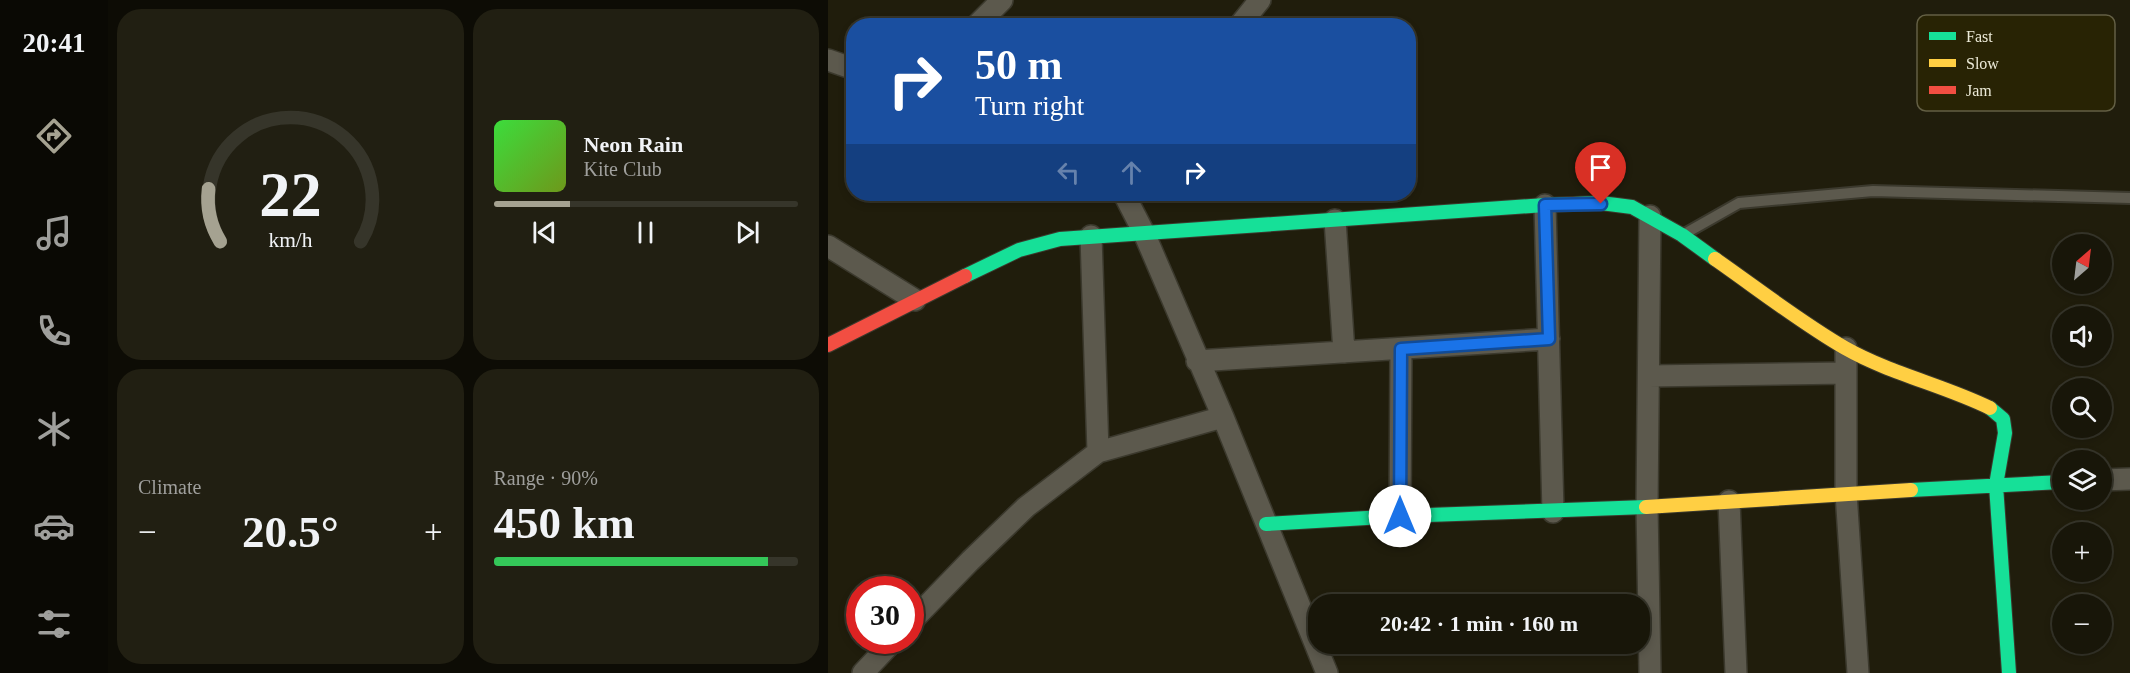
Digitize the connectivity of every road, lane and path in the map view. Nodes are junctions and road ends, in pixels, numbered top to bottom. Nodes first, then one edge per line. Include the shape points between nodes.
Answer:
1 (1002, 0) edge
2 (1260, 0) edge
3 (984, 18) edge
4 (1245, 18) edge
5 (828, 60) edge
6 (846, 66) edge
7 (2130, 198) edge
8 (1128, 201) edge
9 (1545, 205) junction
10 (1650, 216) junction
11 (1335, 220) junction
12 (1144, 234) junction
13 (1682, 235) junction
14 (1091, 236) junction
15 (828, 246) edge
16 (915, 300) junction
17 (1549, 339) junction
18 (828, 345) edge
19 (1846, 348) junction
20 (1401, 349) junction
21 (1344, 352) junction
22 (1197, 361) junction
23 (1846, 373) junction
24 (1649, 376) junction
25 (1223, 417) junction
26 (1098, 452) junction
27 (2130, 479) edge
28 (2112, 480) edge
29 (2052, 482) edge
30 (1996, 485) junction
31 (1846, 493) junction
32 (1730, 501) junction
33 (1647, 507) junction
34 (1553, 512) junction
35 (1400, 516) junction
36 (1266, 524) junction
37 (924, 609) edge
38 (881, 654) edge
39 (863, 673) edge
40 (1327, 673) edge
41 (1650, 673) edge
42 (1736, 673) edge
43 (1858, 673) edge
44 (2009, 673) edge

1 - 3 street
2 - 4 street
5 - 6 street
7 - 13 lane via 1873,191 1739,203
8 - 12 street
9 - 10 street via 1632,207
9 - 11 street
9 - 17 street
10 - 13 street
10 - 24 street
11 - 12 street
11 - 21 street
12 - 14 street
12 - 22 street
13 - 19 street
14 - 16 street via 1019,250
14 - 26 street
15 - 16 street
16 - 18 street
17 - 20 street
17 - 34 street
19 - 23 street
19 - 30 street via 1992,409 2002,419 2005,433
20 - 21 street
20 - 35 street
21 - 22 street
22 - 25 street
23 - 24 street
23 - 31 street
24 - 33 street
25 - 26 street
25 - 36 street
26 - 37 street via 1026,507
27 - 28 street
29 - 30 street
30 - 31 street
30 - 44 street
31 - 32 street
31 - 43 street
32 - 33 street
32 - 42 street
33 - 34 street
33 - 41 street
34 - 35 street
35 - 36 street
36 - 40 street
38 - 39 street

